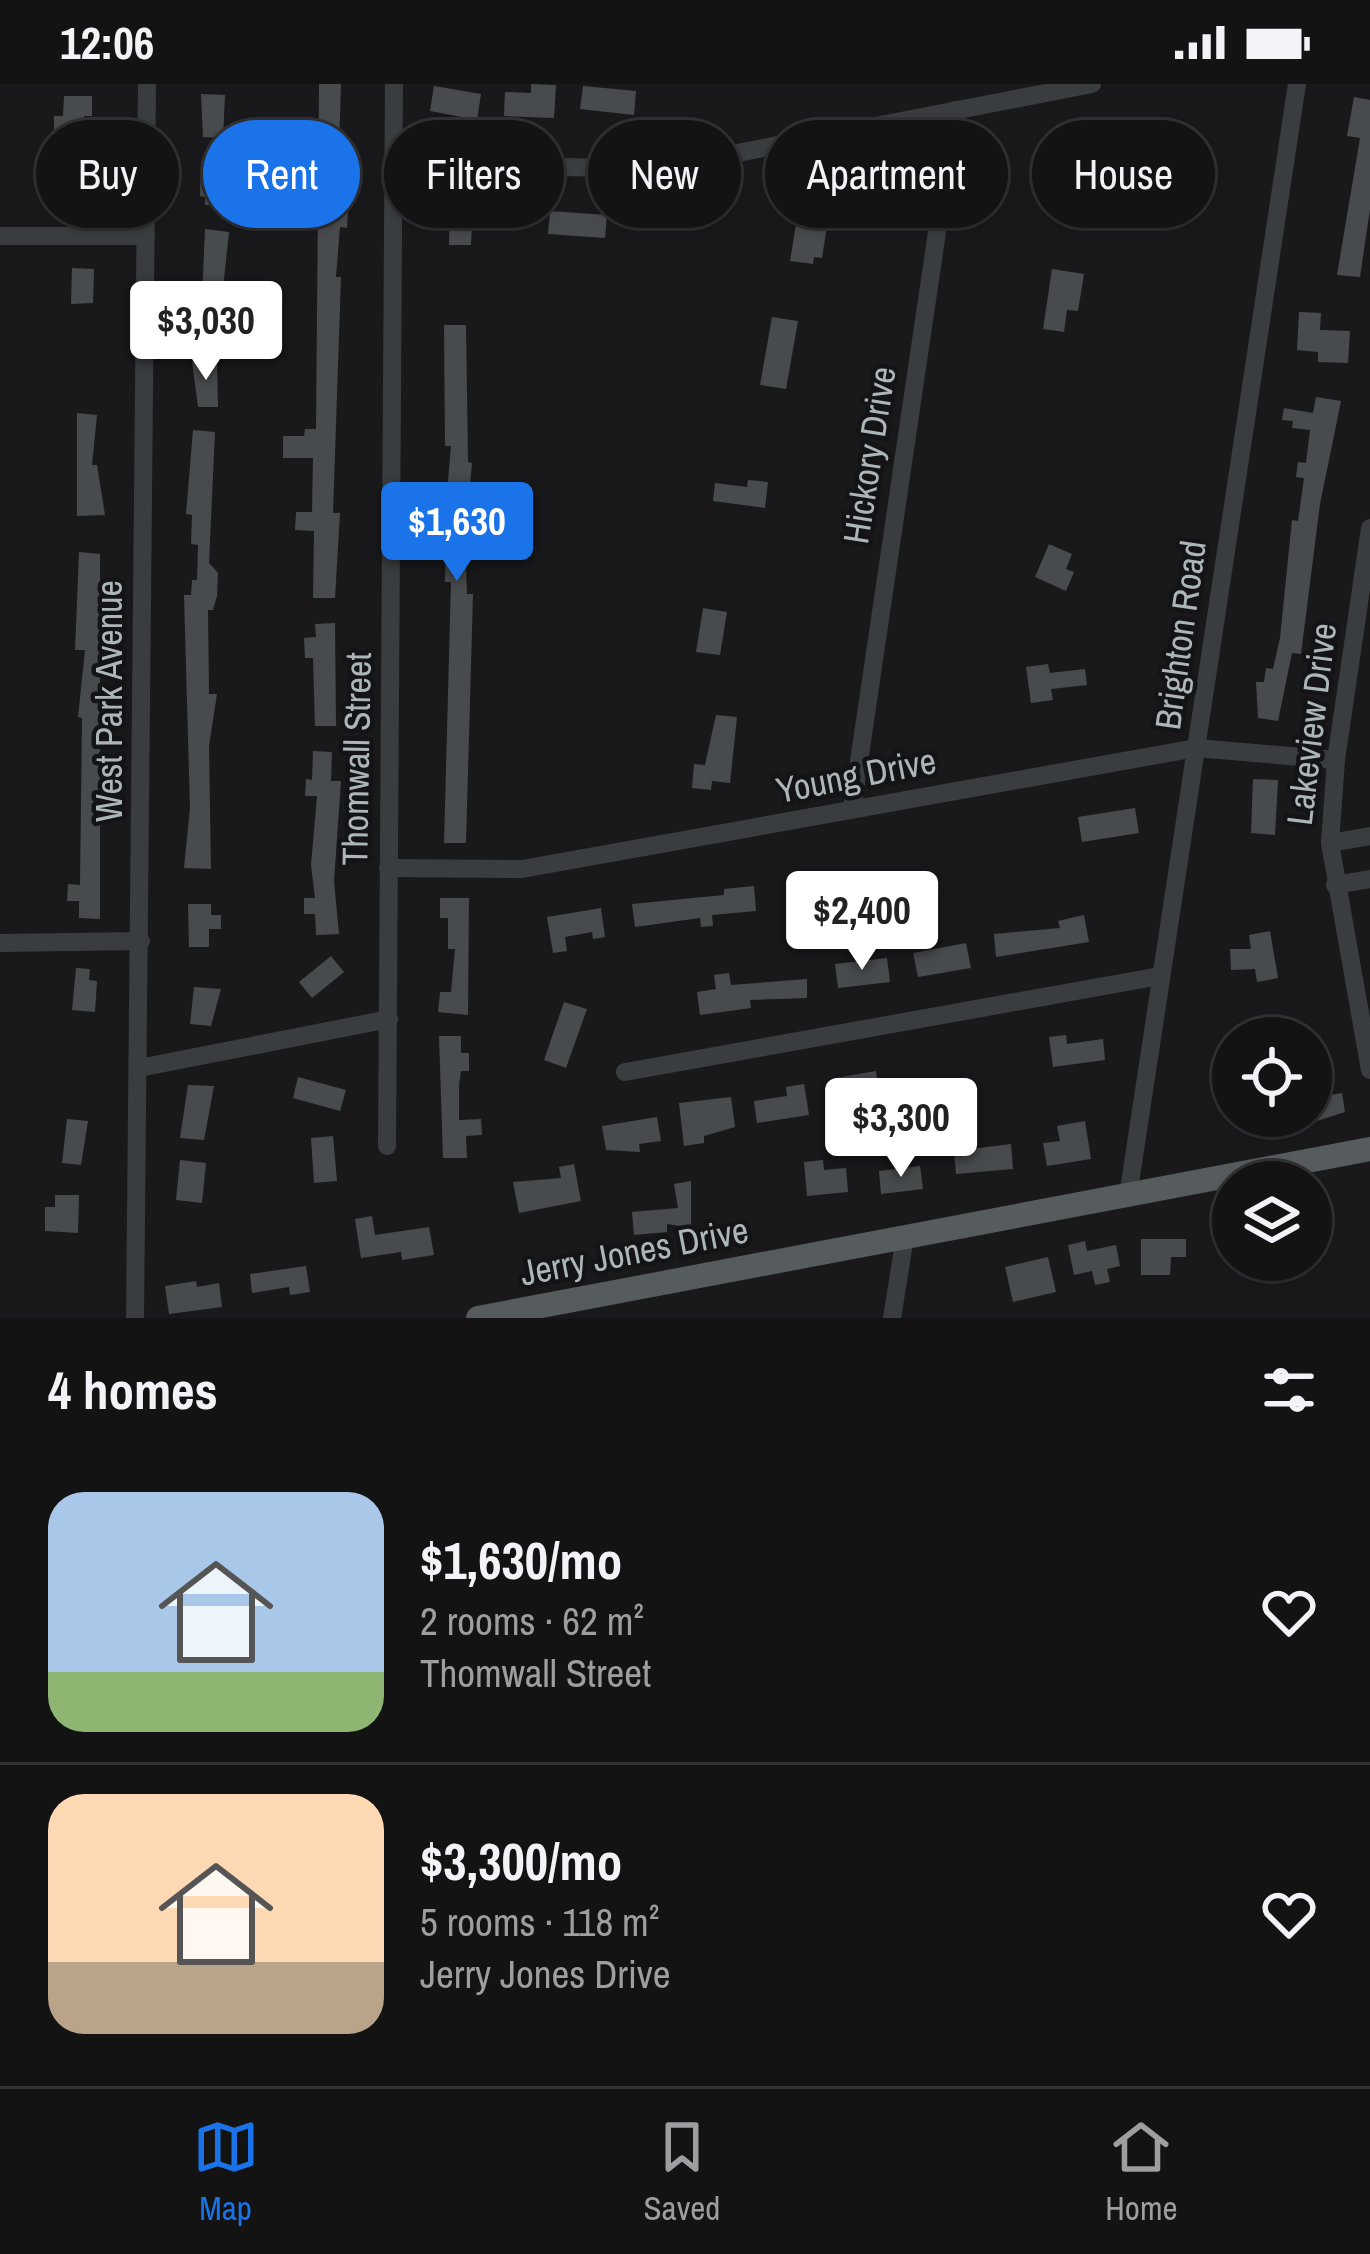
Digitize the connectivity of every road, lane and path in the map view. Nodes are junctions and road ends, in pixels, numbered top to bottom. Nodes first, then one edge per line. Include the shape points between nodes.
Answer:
1 (147, 84) edge
2 (394, 84) edge
3 (1092, 84) edge
4 (1297, 84) edge
5 (956, 110) junction
6 (394, 120) edge
7 (564, 167) edge
8 (393, 228) edge
9 (0, 236) edge
10 (146, 236) junction
11 (1370, 528) edge
12 (1196, 748) junction
13 (1336, 760) junction
14 (852, 809) junction
15 (1370, 836) edge
16 (1330, 843) junction
17 (388, 868) junction
18 (1370, 879) edge
19 (1334, 885) junction
20 (141, 941) junction
21 (0, 943) edge
22 (1160, 976) junction
23 (388, 1019) junction
24 (139, 1068) junction
25 (1370, 1070) edge
26 (626, 1072) dead end
27 (387, 1146) dead end
28 (1370, 1149) edge
29 (1128, 1196) junction
30 (905, 1238) junction
31 (135, 1318) edge
32 (478, 1318) edge
33 (892, 1318) edge

1 - 10 street, West Park Avenue
2 - 6 street, Thomwall Street
3 - 5 street
4 - 12 street, Brighton Road
5 - 7 street via 655,169
5 - 14 street, Hickory Drive
8 - 17 street, Thomwall Street
9 - 10 street
10 - 20 street, West Park Avenue
11 - 13 street, Lakeview Drive
12 - 13 street, Young Drive
12 - 14 street, Young Drive
12 - 22 street, Brighton Road
13 - 16 street, Lakeview Drive
14 - 17 street, Young Drive via 522,868
15 - 16 street
16 - 19 street, Lakeview Drive
17 - 23 street, Thomwall Street
18 - 19 street
19 - 25 street, Lakeview Drive
20 - 21 street
20 - 24 street, West Park Avenue
22 - 26 street
22 - 29 street, Brighton Road
23 - 24 street
23 - 27 street, Thomwall Street
24 - 31 street, West Park Avenue
28 - 29 main road, Jerry Jones Drive
29 - 30 main road, Jerry Jones Drive
30 - 32 main road, Jerry Jones Drive
30 - 33 street

